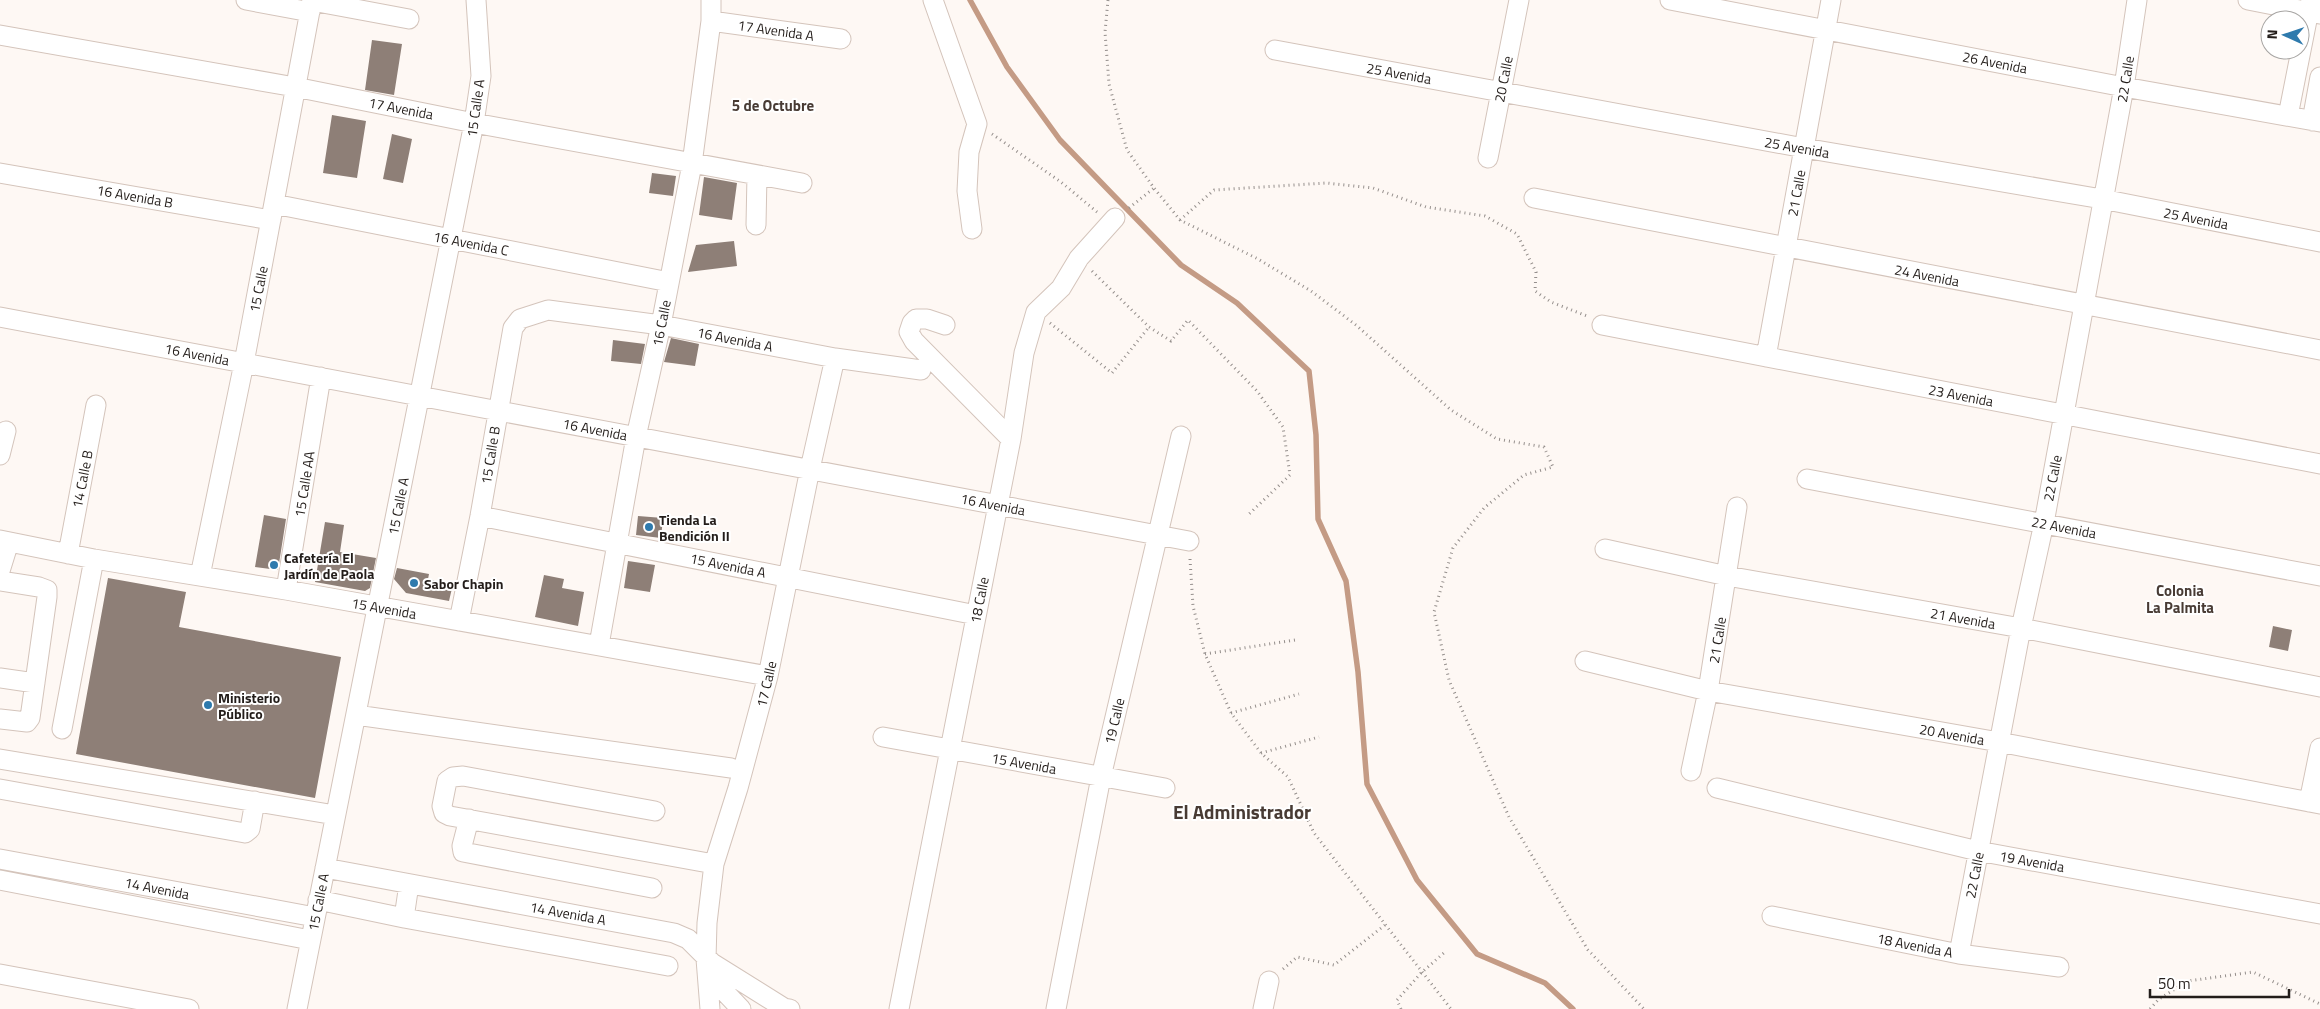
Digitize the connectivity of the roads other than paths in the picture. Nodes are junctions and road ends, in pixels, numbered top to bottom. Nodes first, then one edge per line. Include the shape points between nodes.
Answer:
1 (246, 0) edge
2 (476, 0) edge
3 (711, 0) edge
4 (933, 0) edge
5 (1519, 0) edge
6 (1670, 0) edge
7 (1831, 0) edge
8 (2136, 0) edge
9 (2248, 0) edge
10 (311, 4) edge
11 (2313, 8) edge
12 (409, 19) dead end
13 (711, 21) junction
14 (1825, 29) junction
15 (0, 35) edge
16 (841, 39) dead end
17 (1275, 50) dead end
18 (2320, 77) edge
19 (296, 87) junction
20 (2124, 87) junction
21 (1500, 92) junction
22 (2288, 116) junction
23 (2316, 121) edge
24 (474, 123) junction
25 (1804, 148) junction
26 (1488, 158) dead end
27 (692, 164) junction
28 (0, 173) edge
29 (757, 176) junction
30 (802, 183) dead end
31 (1534, 198) dead end
32 (2102, 199) junction
33 (272, 212) junction
34 (1113, 221) road end
35 (756, 225) dead end
36 (972, 229) dead end
37 (451, 239) junction
38 (2320, 242) edge
39 (1786, 247) junction
40 (669, 282) junction
41 (2084, 306) junction
42 (548, 310) joint
43 (0, 317) edge
44 (661, 325) junction
45 (1602, 325) road end
46 (946, 326) dead end
47 (2320, 350) edge
48 (1766, 357) junction
49 (834, 358) junction
50 (244, 363) junction
51 (921, 370) dead end
52 (321, 377) junction
53 (420, 396) junction
54 (96, 405) dead end
55 (498, 410) junction
56 (2064, 415) junction
57 (6, 431) dead end
58 (636, 436) junction
59 (1180, 436) dead end
60 (1011, 439) junction
61 (0, 455) edge
62 (2320, 464) edge
63 (810, 469) junction
64 (1807, 479) dead end
65 (998, 505) junction
66 (1737, 507) dead end
67 (480, 516) junction
68 (2044, 523) junction
69 (1157, 535) junction
70 (5, 541) edge
71 (1189, 541) road end
72 (618, 543) junction
73 (1605, 549) dead end
74 (68, 554) junction
75 (94, 559) junction
76 (0, 571) edge
77 (200, 576) junction
78 (1727, 576) junction
79 (2320, 576) edge
80 (788, 577) junction
81 (0, 581) edge
82 (286, 590) junction
83 (378, 607) junction
84 (976, 615) junction
85 (459, 621) junction
86 (2021, 628) junction
87 (600, 645) junction
88 (1585, 661) dead end
89 (768, 676) junction
90 (0, 678) edge
91 (35, 683) junction
92 (2320, 687) edge
93 (1708, 690) junction
94 (357, 710) junction
95 (0, 719) edge
96 (62, 729) dead end
97 (883, 737) dead end
98 (1999, 742) junction
99 (2320, 748) edge
100 (949, 749) junction
101 (0, 760) edge
102 (731, 768) dead end
103 (1691, 771) dead end
104 (1101, 777) junction
105 (1165, 788) dead end
106 (1717, 788) dead end
107 (0, 789) edge
108 (255, 801) junction
109 (2314, 803) edge
110 (654, 811) dead end
111 (335, 815) junction
112 (469, 820) junction
113 (1978, 851) junction
114 (0, 859) edge
115 (714, 864) junction
116 (325, 868) junction
117 (0, 880) edge
118 (409, 884) junction
119 (652, 888) dead end
120 (316, 908) junction
121 (2320, 914) edge
122 (1772, 916) dead end
123 (404, 918) junction
124 (310, 940) junction
125 (1959, 954) junction
126 (709, 961) junction
127 (668, 966) dead end
128 (2059, 967) dead end
129 (0, 974) edge
130 (1269, 981) road end
131 (108, 1001) edge
132 (189, 1009) edge
133 (297, 1009) edge
134 (710, 1009) edge
135 (741, 1009) edge
136 (790, 1009) edge
137 (899, 1009) edge
138 (1056, 1009) edge
139 (1262, 1009) edge

1 - 10 street
2 - 24 street, 15 Calle A via 481,76
3 - 13 street, 16 Calle
4 - 36 street via 977,124 969,152 967,191
5 - 21 street, 20 Calle
6 - 14 street, 26 Avenida
7 - 14 street, 21 Calle
8 - 20 street, 22 Calle
9 - 11 street
10 - 12 street
10 - 19 street, 15 Calle
11 - 22 street
13 - 16 street, 17 Avenida A
13 - 27 street, 16 Calle
14 - 20 street, 26 Avenida
14 - 25 street, 21 Calle
15 - 19 street, 17 Avenida
17 - 21 street, 25 Avenida
18 - 23 street
19 - 24 street, 17 Avenida
19 - 33 street, 15 Calle
20 - 22 street, 26 Avenida
20 - 32 street, 22 Calle
21 - 25 street, 25 Avenida
21 - 26 street, 20 Calle
22 - 23 street, 26 Avenida
24 - 27 street, 17 Avenida
24 - 37 street, 15 Calle A
25 - 32 street, 25 Avenida
25 - 39 street, 21 Calle
27 - 29 street, 17 Avenida
27 - 40 street, 16 Calle
28 - 33 street, 16 Avenida B
29 - 30 street, 17 Avenida
29 - 35 street
31 - 39 street, 24 Avenida
32 - 38 street, 25 Avenida
32 - 41 street, 22 Calle
33 - 37 street, 16 Avenida C
33 - 50 street, 15 Calle
34 - 60 street, 18 Calle via 1079,258 1061,288 1036,312 1024,353
37 - 40 street, 16 Avenida C
37 - 53 street, 15 Calle A
39 - 41 street, 24 Avenida
39 - 48 street, 21 Calle
40 - 44 street, 16 Calle
41 - 47 street, 24 Avenida
41 - 56 street, 22 Calle
42 - 44 street, 16 Avenida A
42 - 55 street, 15 Calle B via 520,319 513,328
43 - 50 street, 16 Avenida
44 - 49 street, 16 Avenida A
44 - 58 street, 16 Calle
45 - 48 street, 23 Avenida
46 - 60 street via 916,319 909,332 914,341
48 - 56 street, 23 Avenida
49 - 51 street, 16 Avenida A
49 - 63 street, 17 Calle
50 - 52 street, 16 Avenida
50 - 77 street, 15 Calle
52 - 53 street, 16 Avenida
52 - 82 street, 15 Calle AA
53 - 55 street, 16 Avenida
53 - 83 street, 15 Calle A
54 - 74 street, 14 Calle B
55 - 58 street, 16 Avenida
55 - 67 street, 15 Calle B
56 - 62 street, 23 Avenida
56 - 68 street, 22 Calle
57 - 61 street
58 - 63 street, 16 Avenida
58 - 72 street, 16 Calle
59 - 69 street, 19 Calle
60 - 65 street, 18 Calle
63 - 65 street, 16 Avenida
63 - 80 street, 17 Calle
64 - 68 street, 22 Avenida
65 - 69 street, 16 Avenida
65 - 84 street, 18 Calle
66 - 78 street, 21 Calle
67 - 72 street, 15 Avenida A
67 - 85 street, 15 Calle B
68 - 79 street, 22 Avenida
68 - 86 street, 22 Calle
69 - 71 street, 16 Avenida
69 - 104 street, 19 Calle
70 - 74 street, 15 Avenida
70 - 76 street
72 - 80 street, 15 Avenida A
72 - 87 street, 16 Calle
73 - 78 street, 21 Avenida
74 - 75 street, 15 Avenida
75 - 77 street, 15 Avenida
75 - 96 street
77 - 82 street, 15 Avenida
78 - 86 street, 21 Avenida
78 - 93 street, 21 Calle
80 - 84 street, 15 Avenida A
80 - 89 street, 17 Calle
81 - 91 street via 47,590
82 - 83 street, 15 Avenida
83 - 85 street, 15 Avenida
83 - 94 street, 15 Calle A
84 - 100 street, 18 Calle
85 - 87 street, 15 Avenida
86 - 92 street, 21 Avenida
86 - 98 street, 22 Calle
87 - 89 street, 15 Avenida
88 - 93 street, 20 Avenida
89 - 115 street, 17 Calle
90 - 91 street
91 - 95 street via 27,722
93 - 98 street, 20 Avenida
93 - 103 street, 21 Calle
94 - 102 street via 401,720
94 - 111 street, 15 Calle A
97 - 100 street, 15 Avenida
98 - 109 street, 20 Avenida
98 - 113 street, 22 Calle
99 - 109 street
100 - 104 street, 15 Avenida
100 - 137 street, 18 Calle
101 - 108 street
104 - 105 street, 15 Avenida
104 - 138 street, 19 Calle
106 - 113 street, 19 Avenida
107 - 108 street via 245,833 250,829
108 - 111 street
110 - 112 street via 463,776 453,777 447,781 442,806 444,813
111 - 116 street, 15 Calle A
112 - 115 street
112 - 119 street via 463,852
113 - 121 street, 19 Avenida
113 - 125 street, 22 Calle
114 - 120 street, 14 Avenida
115 - 126 street, 17 Calle via 707,923
116 - 118 street, 14 Avenida A
116 - 120 street, 15 Calle A
117 - 124 street, 14 Avenida
118 - 123 street
118 - 126 street, 14 Avenida A via 674,933 688,939
120 - 123 street, 14 Avenida
120 - 124 street, 15 Calle A
122 - 125 street, 18 Avenida A
123 - 127 street, 14 Avenida
124 - 133 street, 15 Calle A
125 - 128 street, 18 Avenida A
126 - 134 street, 17 Calle
126 - 135 street via 722,989
126 - 136 street, 14 Avenida A
129 - 131 street
130 - 139 street
131 - 132 street

